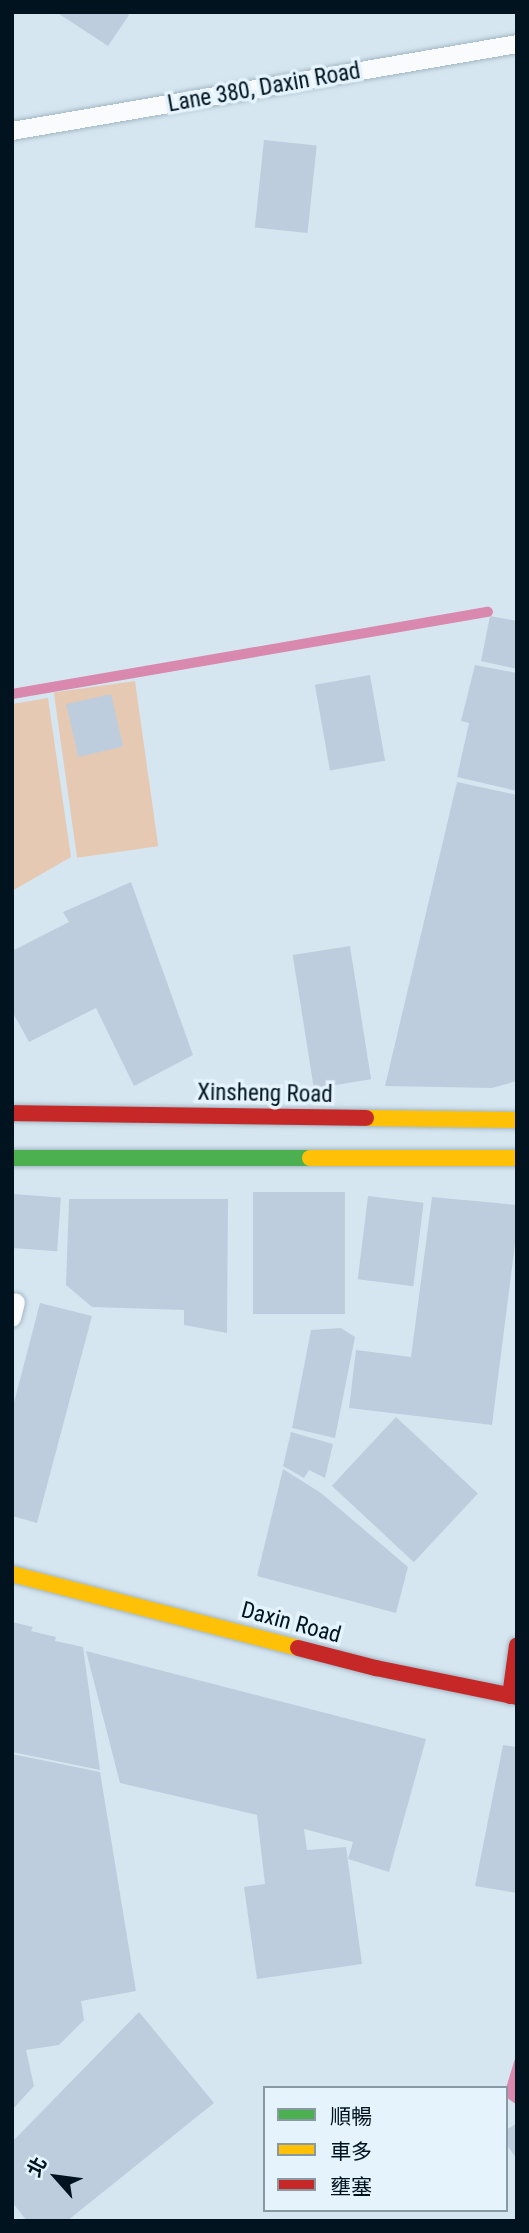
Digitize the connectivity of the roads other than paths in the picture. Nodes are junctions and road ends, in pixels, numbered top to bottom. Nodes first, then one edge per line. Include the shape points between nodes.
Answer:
1 (517, 44) edge
2 (12, 131) edge
3 (12, 1113) edge
4 (517, 1120) edge
5 (12, 1158) edge
6 (517, 1158) edge
7 (12, 1574) edge
8 (517, 1645) edge
9 (514, 1697) edge

1 - 2 lane, Lane 380, Daxin Road
3 - 4 main road, Xinsheng Road
5 - 6 main road
7 - 9 main road, Daxin Road via 376,1668
8 - 9 main road, Daxin Road

